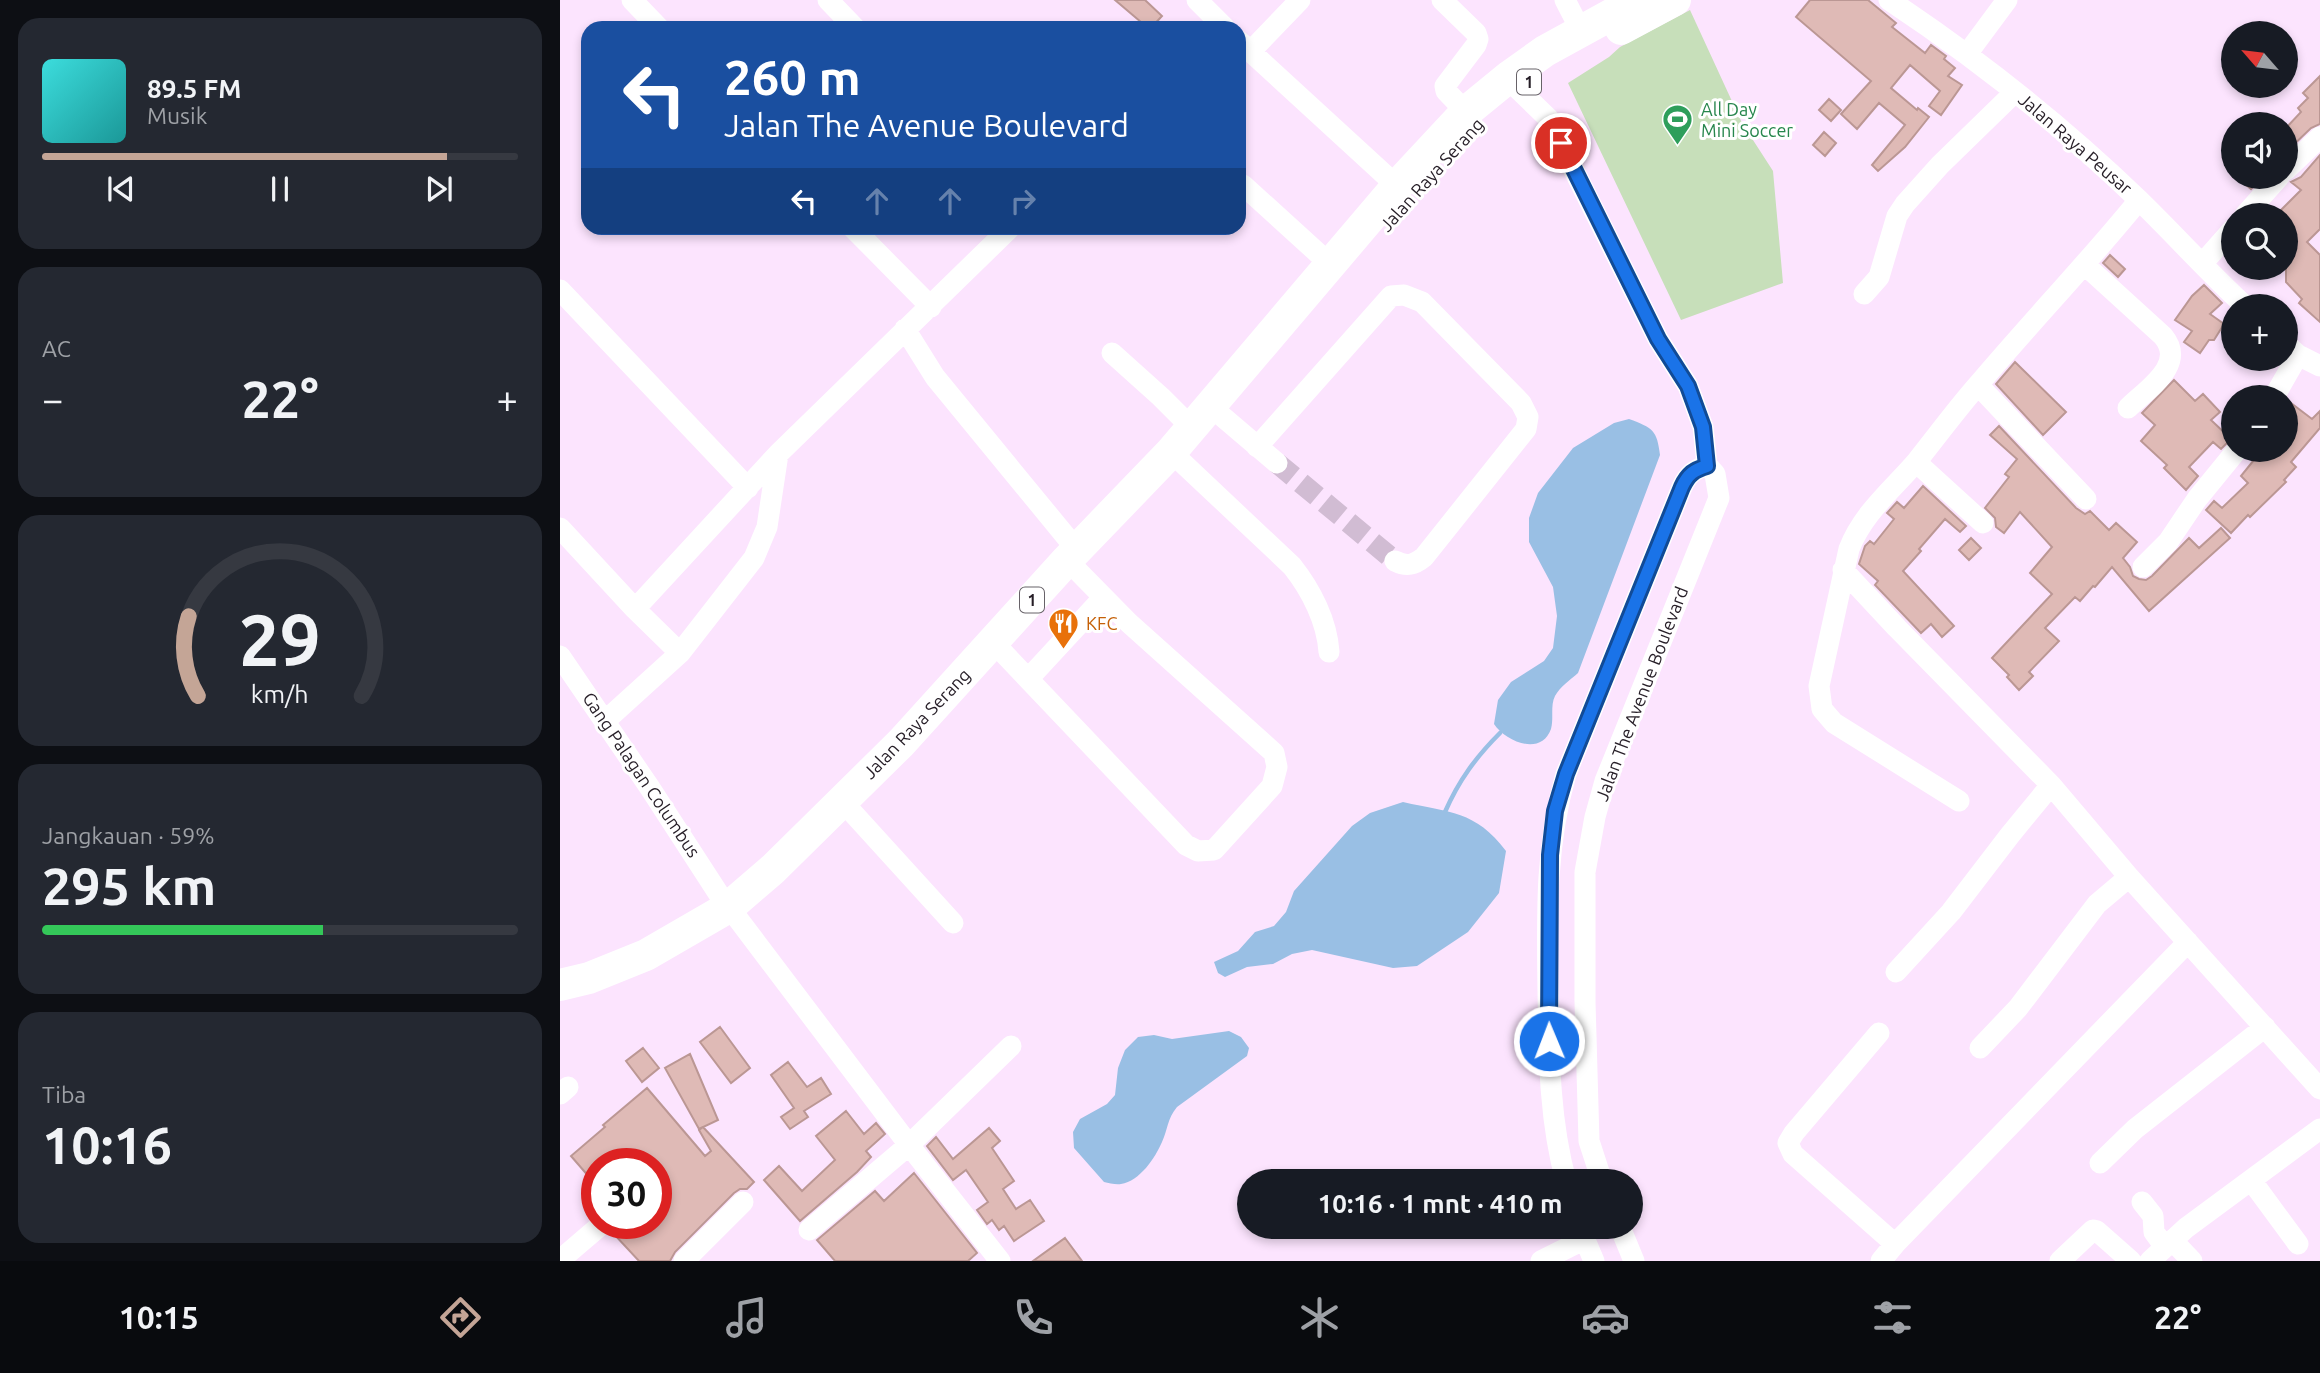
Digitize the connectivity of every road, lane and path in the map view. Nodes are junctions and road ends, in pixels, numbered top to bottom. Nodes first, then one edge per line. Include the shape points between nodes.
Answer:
1 (632, 0) edge
2 (828, 0) edge
3 (1196, 0) edge
4 (1300, 0) edge
5 (1442, 0) edge
6 (1564, 0) edge
7 (1638, 0) edge
8 (1675, 0) edge
9 (1889, 0) edge
10 (2007, 0) edge
11 (652, 21) edge
12 (848, 21) edge
13 (1218, 21) edge
14 (1581, 31) junction
15 (1246, 46) edge
16 (1246, 48) edge
17 (1967, 54) junction
18 (1514, 82) junction
19 (2015, 92) junction
20 (1466, 113) junction
21 (2320, 137) edge
22 (2298, 158) edge
23 (1397, 186) junction
24 (1246, 188) edge
25 (2268, 189) edge
26 (2139, 200) junction
27 (2256, 203) edge
28 (860, 235) edge
29 (1003, 235) edge
30 (2221, 243) edge
31 (2202, 264) junction
32 (1331, 265) junction
33 (2085, 265) junction
34 (560, 290) edge
35 (1864, 294) dead end
36 (2233, 294) edge
37 (931, 307) junction
38 (905, 328) junction
39 (1112, 353) dead end
40 (2298, 353) edge
41 (2320, 366) edge
42 (1978, 385) junction
43 (2128, 408) dead end
44 (1208, 409) junction
45 (1257, 447) junction
46 (1171, 452) junction
47 (778, 454) junction
48 (1916, 462) junction
49 (2227, 462) edge
50 (1277, 463) tunnel mouth
51 (1707, 466) junction
52 (748, 488) junction
53 (2086, 499) dead end
54 (1983, 523) dead end
55 (560, 527) edge
56 (1072, 555) junction
57 (1395, 561) dead end
58 (2143, 567) dead end
59 (1843, 570) junction
60 (1103, 598) junction
61 (635, 609) junction
62 (994, 643) junction
63 (1329, 652) dead end
64 (680, 653) junction
65 (560, 656) edge
66 (1028, 678) junction
67 (605, 721) junction
68 (2051, 785) junction
69 (1959, 801) dead end
70 (840, 803) junction
71 (2129, 877) junction
72 (725, 901) junction
73 (953, 923) dead end
74 (2188, 942) junction
75 (1896, 972) dead end
76 (575, 981) edge
77 (2265, 1027) junction
78 (1879, 1033) dead end
79 (1011, 1046) dead end
80 (1980, 1048) dead end
81 (2320, 1089) edge
82 (2320, 1129) edge
83 (1589, 1141) junction
84 (909, 1145) junction
85 (1557, 1146) junction
86 (2100, 1163) dead end
87 (1563, 1169) edge
88 (1598, 1169) edge
89 (2251, 1180) junction
90 (743, 1202) dead end
91 (2141, 1202) dead end
92 (809, 1230) dead end
93 (585, 1239) edge
94 (1573, 1239) edge
95 (1585, 1239) edge
96 (1625, 1239) edge
97 (1895, 1244) junction
98 (2298, 1244) dead end
99 (2162, 1249) edge
100 (560, 1261) edge
101 (684, 1261) edge
102 (1000, 1261) edge
103 (1541, 1261) edge
104 (1594, 1261) edge
105 (1634, 1261) edge
106 (1881, 1261) edge
107 (2060, 1261) edge
108 (2131, 1261) edge
109 (2192, 1261) edge

1 - 11 street
2 - 12 street
3 - 13 street
4 - 15 street
5 - 20 street via 1478,39 1445,86
6 - 14 street
7 - 14 highway, Jalan Raya Serang / 1
8 - 18 highway, Jalan Raya Serang / 1
9 - 17 street, Jalan Raya Peusar
10 - 17 street
14 - 18 highway, Jalan Raya Serang / 1 via 1545,51
16 - 23 street
17 - 19 street, Jalan Raya Peusar
18 - 20 highway, Jalan Raya Serang / 1
18 - 44 highway, Jalan Raya Serang / 1 via 1266,364
18 - 51 street, Jalan The Avenue Boulevard via 1548,118 1658,339 1688,386 1703,427
19 - 26 street, Jalan Raya Peusar
19 - 35 street via 1905,204 1897,216 1879,277
20 - 23 highway, Jalan Raya Serang / 1
21 - 22 street
23 - 32 highway, Jalan Raya Serang / 1
24 - 32 street
25 - 27 street
26 - 31 street, Jalan Raya Peusar
26 - 33 street
28 - 37 street
29 - 37 street
30 - 31 street
31 - 36 street, Jalan Raya Peusar
32 - 44 highway, Jalan Raya Serang / 1
33 - 42 street
33 - 43 street via 2162,336 2172,352 2165,370
34 - 52 street
37 - 38 street
38 - 47 street
38 - 56 street via 935,377
39 - 44 street via 1161,397
40 - 41 street
42 - 48 street
42 - 53 street
44 - 45 street
44 - 46 highway, Jalan Raya Serang / 1
45 - 50 street
45 - 57 street via 1391,296 1422,302 1521,404 1528,417 1526,429 1424,557 1405,566
46 - 56 highway, Jalan Raya Serang / 1
46 - 63 street via 1292,566 1317,608
47 - 52 street
47 - 64 street via 767,527 754,558
48 - 54 street
48 - 59 street via 1867,516
49 - 58 street via 2168,542
51 - 83 street, Jalan The Avenue Boulevard via 1715,474 1719,498 1605,781 1585,872
51 - 85 street via 1687,476 1682,487 1555,811 1548,969
52 - 61 street
55 - 61 street
56 - 60 street
56 - 62 highway, Jalan Raya Serang / 1
59 - 68 street
59 - 69 street via 1819,686 1822,709 1834,723
60 - 66 street
60 - 66 street via 1274,753 1277,767 1272,786 1213,850 1198,851 1186,845
61 - 64 street
62 - 66 street
62 - 70 highway, Jalan Raya Serang / 1
64 - 67 street
65 - 67 street, Gang Palagan Columbus
67 - 72 street, Gang Palagan Columbus
68 - 71 street
68 - 75 street via 1951,912
70 - 72 highway, Jalan Raya Serang via 809,824
70 - 73 street
71 - 74 street
71 - 80 street via 2097,904 2018,1008
72 - 76 highway, Jalan Raya Serang
72 - 84 street, Gang Palagan Columbus
74 - 77 street
74 - 97 street
77 - 81 street
77 - 86 street via 2135,1129
78 - 97 street via 1788,1143 1793,1154
79 - 84 street
82 - 89 street
83 - 85 street
83 - 88 street, Jalan The Avenue Boulevard
84 - 92 street
84 - 102 street, Gang Palagan Columbus
85 - 87 street
89 - 98 street
89 - 99 street
90 - 101 street
91 - 99 street via 2153,1216
93 - 100 street
94 - 103 street
95 - 104 street
96 - 105 street
97 - 106 street
99 - 109 street
107 - 108 street via 2093,1230

